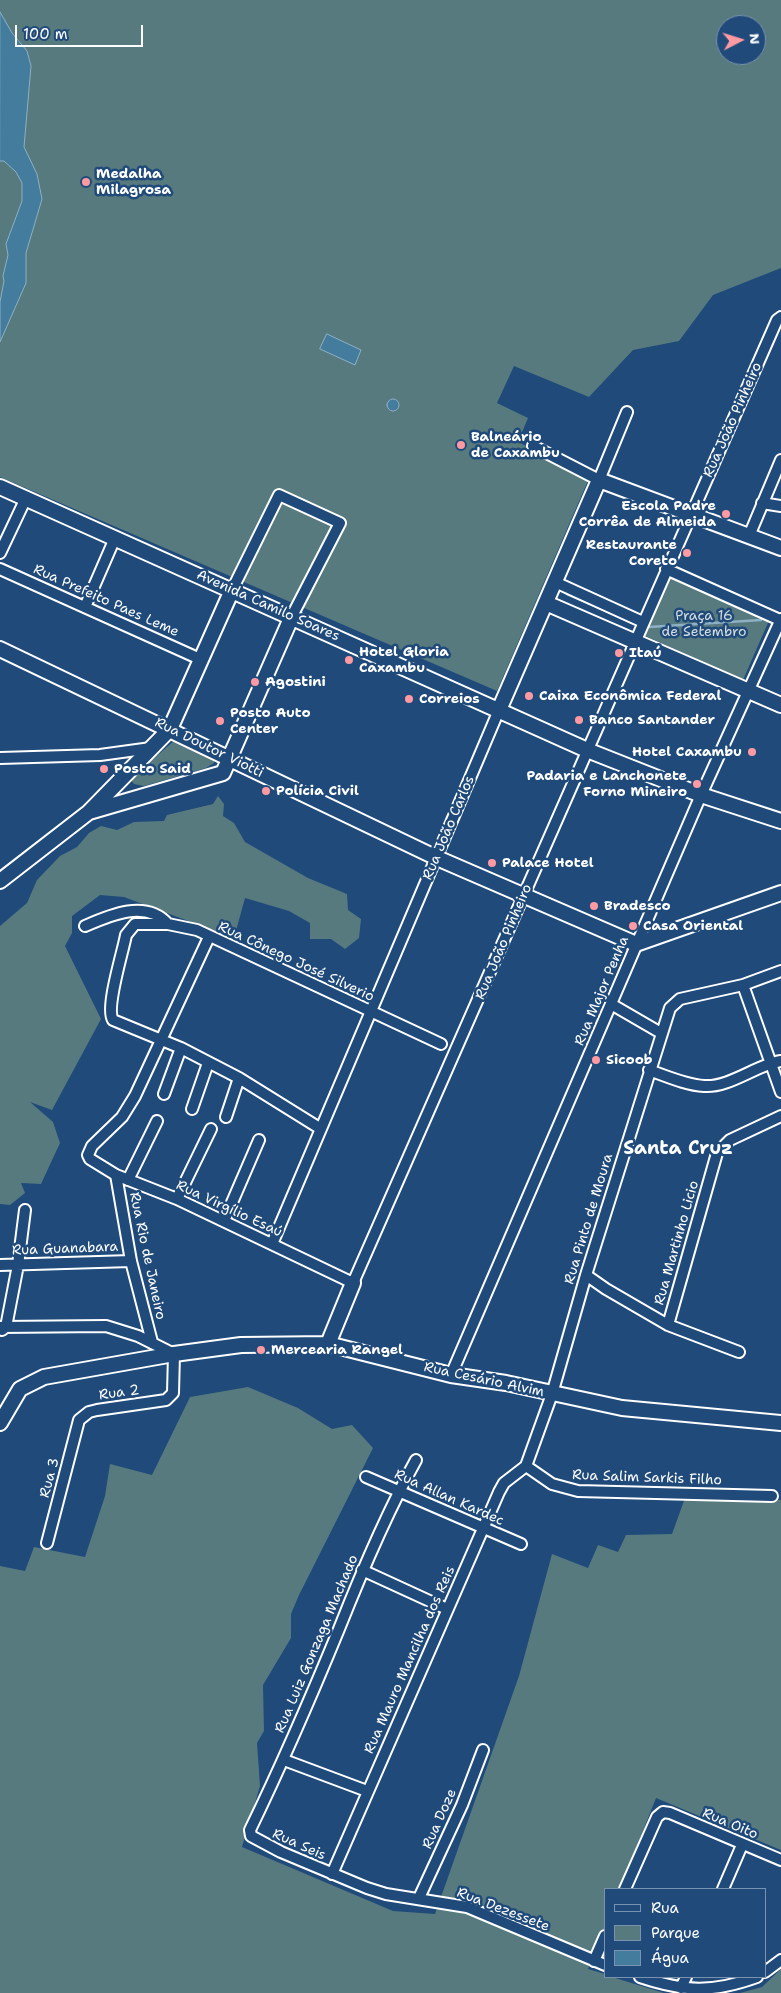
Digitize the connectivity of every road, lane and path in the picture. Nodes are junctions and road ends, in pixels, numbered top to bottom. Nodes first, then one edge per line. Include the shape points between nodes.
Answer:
1 (779, 319) edge
2 (627, 412) dead end
3 (533, 446) dead end
4 (781, 460) edge
5 (599, 480) junction
6 (0, 487) edge
7 (26, 498) junction
8 (762, 504) junction
9 (781, 506) edge
10 (690, 515) junction
11 (749, 536) junction
12 (115, 538) junction
13 (781, 548) edge
14 (0, 552) edge
15 (0, 569) edge
16 (666, 569) junction
17 (555, 582) junction
18 (232, 590) junction
19 (546, 602) junction
20 (85, 607) junction
21 (292, 616) junction
22 (781, 619) edge
23 (643, 622) junction
24 (634, 641) junction
25 (0, 648) edge
26 (200, 659) junction
27 (750, 691) junction
28 (781, 704) edge
29 (499, 710) junction
30 (170, 729) junction
31 (151, 748) junction
32 (587, 750) junction
33 (0, 758) edge
34 (231, 758) junction
35 (246, 765) junction
36 (223, 773) junction
37 (121, 779) junction
38 (701, 796) junction
39 (132, 799) junction
40 (88, 812) junction
41 (781, 821) edge
42 (437, 858) junction
43 (0, 882) edge
44 (781, 893) edge
45 (524, 895) junction
46 (168, 924) junction
47 (85, 926) dead end
48 (209, 937) junction
49 (636, 944) junction
50 (781, 971) edge
51 (743, 985) junction
52 (611, 1004) junction
53 (371, 1011) junction
54 (661, 1033) junction
55 (161, 1039) junction
56 (441, 1044) dead end
57 (181, 1048) junction
58 (781, 1061) edge
59 (208, 1063) junction
60 (770, 1063) junction
61 (649, 1070) junction
62 (239, 1078) junction
63 (781, 1092) edge
64 (164, 1094) dead end
65 (192, 1109) dead end
66 (781, 1116) edge
67 (226, 1117) dead end
68 (157, 1121) dead end
69 (211, 1128) dead end
70 (321, 1129) junction
71 (259, 1140) dead end
72 (116, 1175) junction
73 (128, 1180) junction
74 (177, 1199) junction
75 (25, 1210) dead end
76 (224, 1221) junction
77 (272, 1244) junction
78 (132, 1261) junction
79 (0, 1265) edge
80 (18, 1266) junction
81 (586, 1274) junction
82 (353, 1283) junction
83 (668, 1325) junction
84 (2, 1329) edge
85 (152, 1342) junction
86 (328, 1344) junction
87 (739, 1352) dead end
88 (174, 1354) junction
89 (451, 1375) junction
90 (552, 1394) junction
91 (79, 1420) joint
92 (0, 1423) edge
93 (781, 1423) edge
94 (416, 1460) dead end
95 (526, 1466) junction
96 (366, 1477) dead end
97 (399, 1490) junction
98 (772, 1496) dead end
99 (483, 1528) junction
100 (47, 1542) dead end
101 (521, 1544) dead end
102 (362, 1570) junction
103 (447, 1609) junction
104 (483, 1750) dead end
105 (284, 1760) junction
106 (368, 1791) junction
107 (254, 1840) joint
108 (742, 1845) junction
109 (781, 1860) edge
110 (332, 1874) junction
111 (625, 1888) edge
112 (723, 1888) edge
113 (419, 1898) junction
114 (604, 1938) edge
115 (781, 1960) edge
116 (594, 1961) junction
117 (604, 1965) edge
118 (766, 1971) edge
119 (644, 1978) edge
120 (686, 1978) edge
121 (755, 1978) edge
122 (681, 1988) junction

1 - 10 street, Rua João Pinheiro
2 - 5 street, Rua João Carlos
3 - 5 street
4 - 8 street
5 - 10 street
5 - 17 street, Rua João Carlos
6 - 7 street, Avenida Camilo Soares
7 - 12 street, Avenida Camilo Soares
7 - 14 street
8 - 9 street
8 - 11 street
10 - 11 street
10 - 16 street, Rua João Pinheiro
11 - 13 street
12 - 18 street, Avenida Camilo Soares
12 - 20 street
15 - 20 street, Rua Prefeito Paes Leme
16 - 22 street
16 - 23 street, Rua João Pinheiro
17 - 19 street, Rua João Carlos
17 - 23 street
18 - 21 street, Avenida Camilo Soares
18 - 21 street via 279,495 340,523
18 - 26 street
19 - 24 street
19 - 29 street, Rua João Carlos
20 - 26 street, Rua Prefeito Paes Leme
21 - 29 street, Avenida Camilo Soares
21 - 34 street
22 - 27 street, Rua Major Penha
23 - 24 street, Rua João Pinheiro
24 - 27 street
24 - 32 street, Rua João Pinheiro
25 - 30 street, Rua Doutor Viotti
26 - 30 street
27 - 28 street
27 - 38 street, Rua Major Penha
29 - 32 street, Avenida Camilo Soares
29 - 42 street, Rua João Carlos
30 - 31 street
30 - 34 street, Rua Doutor Viotti
31 - 33 street via 100,755
31 - 37 street
32 - 38 street, Avenida Camilo Soares
32 - 45 street, Rua João Pinheiro
34 - 35 street, Rua Doutor Viotti
34 - 36 street
35 - 36 street
35 - 42 street, Rua Doutor Viotti
36 - 39 street
37 - 39 street via 123,790
37 - 40 street
38 - 41 street, Avenida Camilo Soares
38 - 49 street, Rua Major Penha
39 - 40 street
40 - 43 street
42 - 45 street, Rua Doutor Viotti
42 - 53 street, Rua João Carlos
44 - 49 street
45 - 49 street, Rua Doutor Viotti
45 - 82 street, Rua João Pinheiro
46 - 47 street via 156,914 131,911
46 - 48 street, Rua Cônego José Silverio
46 - 55 street, Rua Cônego José Silverio via 135,924 126,935 112,1000 111,1018
48 - 53 street, Rua Cônego José Silverio
48 - 55 street
49 - 52 street, Rua Major Penha
50 - 51 street, Rua Pinto de Moura
51 - 54 street, Rua Pinto de Moura via 680,999 670,1008
51 - 60 street
52 - 54 street
52 - 89 street, Rua Major Penha
53 - 56 street, Rua Cônego José Silverio
53 - 70 street, Rua João Carlos
54 - 61 street, Rua Pinto de Moura
55 - 57 street
55 - 72 street, Rua Virgílio Esaú via 142,1083 122,1117 89,1151 94,1163
57 - 59 street
57 - 64 street
58 - 60 street
59 - 62 street
59 - 65 street
60 - 61 street via 706,1087
60 - 63 street
61 - 81 street, Rua Pinto de Moura
62 - 67 street
62 - 70 street
66 - 83 street, Rua Martinho Licio via 730,1140 717,1153
68 - 73 street
69 - 74 street
70 - 77 street, Rua João Carlos
71 - 76 street
72 - 73 street, Rua Virgílio Esaú
72 - 78 street, Rua Rio de Janeiro
73 - 74 street, Rua Virgílio Esaú
74 - 76 street, Rua Virgílio Esaú
75 - 80 street
76 - 77 street, Rua Virgílio Esaú
77 - 82 street, Rua Virgílio Esaú
78 - 80 street, Rua Guanabara
78 - 85 street, Rua Rio de Janeiro
79 - 80 street, Rua Guanabara
80 - 84 street
81 - 83 street
81 - 90 street, Rua Pinto de Moura
82 - 86 street, Rua João Pinheiro
83 - 87 street
84 - 85 street via 93,1324 123,1330
85 - 88 street
86 - 88 street, Rua Cesário Alvim via 241,1345
86 - 89 street, Rua Cesário Alvim
88 - 91 street, Rua 2 via 173,1393 166,1400 96,1410
88 - 92 street, Rua Cesário Alvim via 32,1382 20,1389
89 - 90 street, Rua Cesário Alvim
90 - 93 street, Rua Cesário Alvim via 631,1409
90 - 95 street, Rua Pinto de Moura
91 - 100 street, Rua 3
94 - 97 street, Rua Luiz Gonzaga Machado
95 - 98 street, Rua Salim Sarkis Filho via 552,1484 578,1491
95 - 99 street, Rua Mauro Mancilha dos Reis via 504,1483
96 - 97 street, Rua Allan Kardec
97 - 99 street, Rua Allan Kardec
97 - 102 street, Rua Luiz Gonzaga Machado
99 - 101 street, Rua Allan Kardec
99 - 103 street, Rua Mauro Mancilha dos Reis
102 - 103 street
102 - 105 street, Rua Luiz Gonzaga Machado
103 - 106 street, Rua Mauro Mancilha dos Reis
104 - 113 street, Rua Doze via 462,1805
105 - 106 street
105 - 107 street, Rua Luiz Gonzaga Machado via 250,1830
106 - 110 street, Rua Mauro Mancilha dos Reis
107 - 110 street, Rua Seis
108 - 109 street, Rua Oito
108 - 111 street, Rua Oito via 663,1812 657,1817
108 - 112 street
110 - 113 street, Rua Dezessete via 386,1894
113 - 116 street, Rua Dezessete via 467,1907
114 - 116 street
115 - 118 street
116 - 117 street, Rua Dezessete
119 - 122 street
120 - 122 street
121 - 122 street via 741,1985 708,1992

